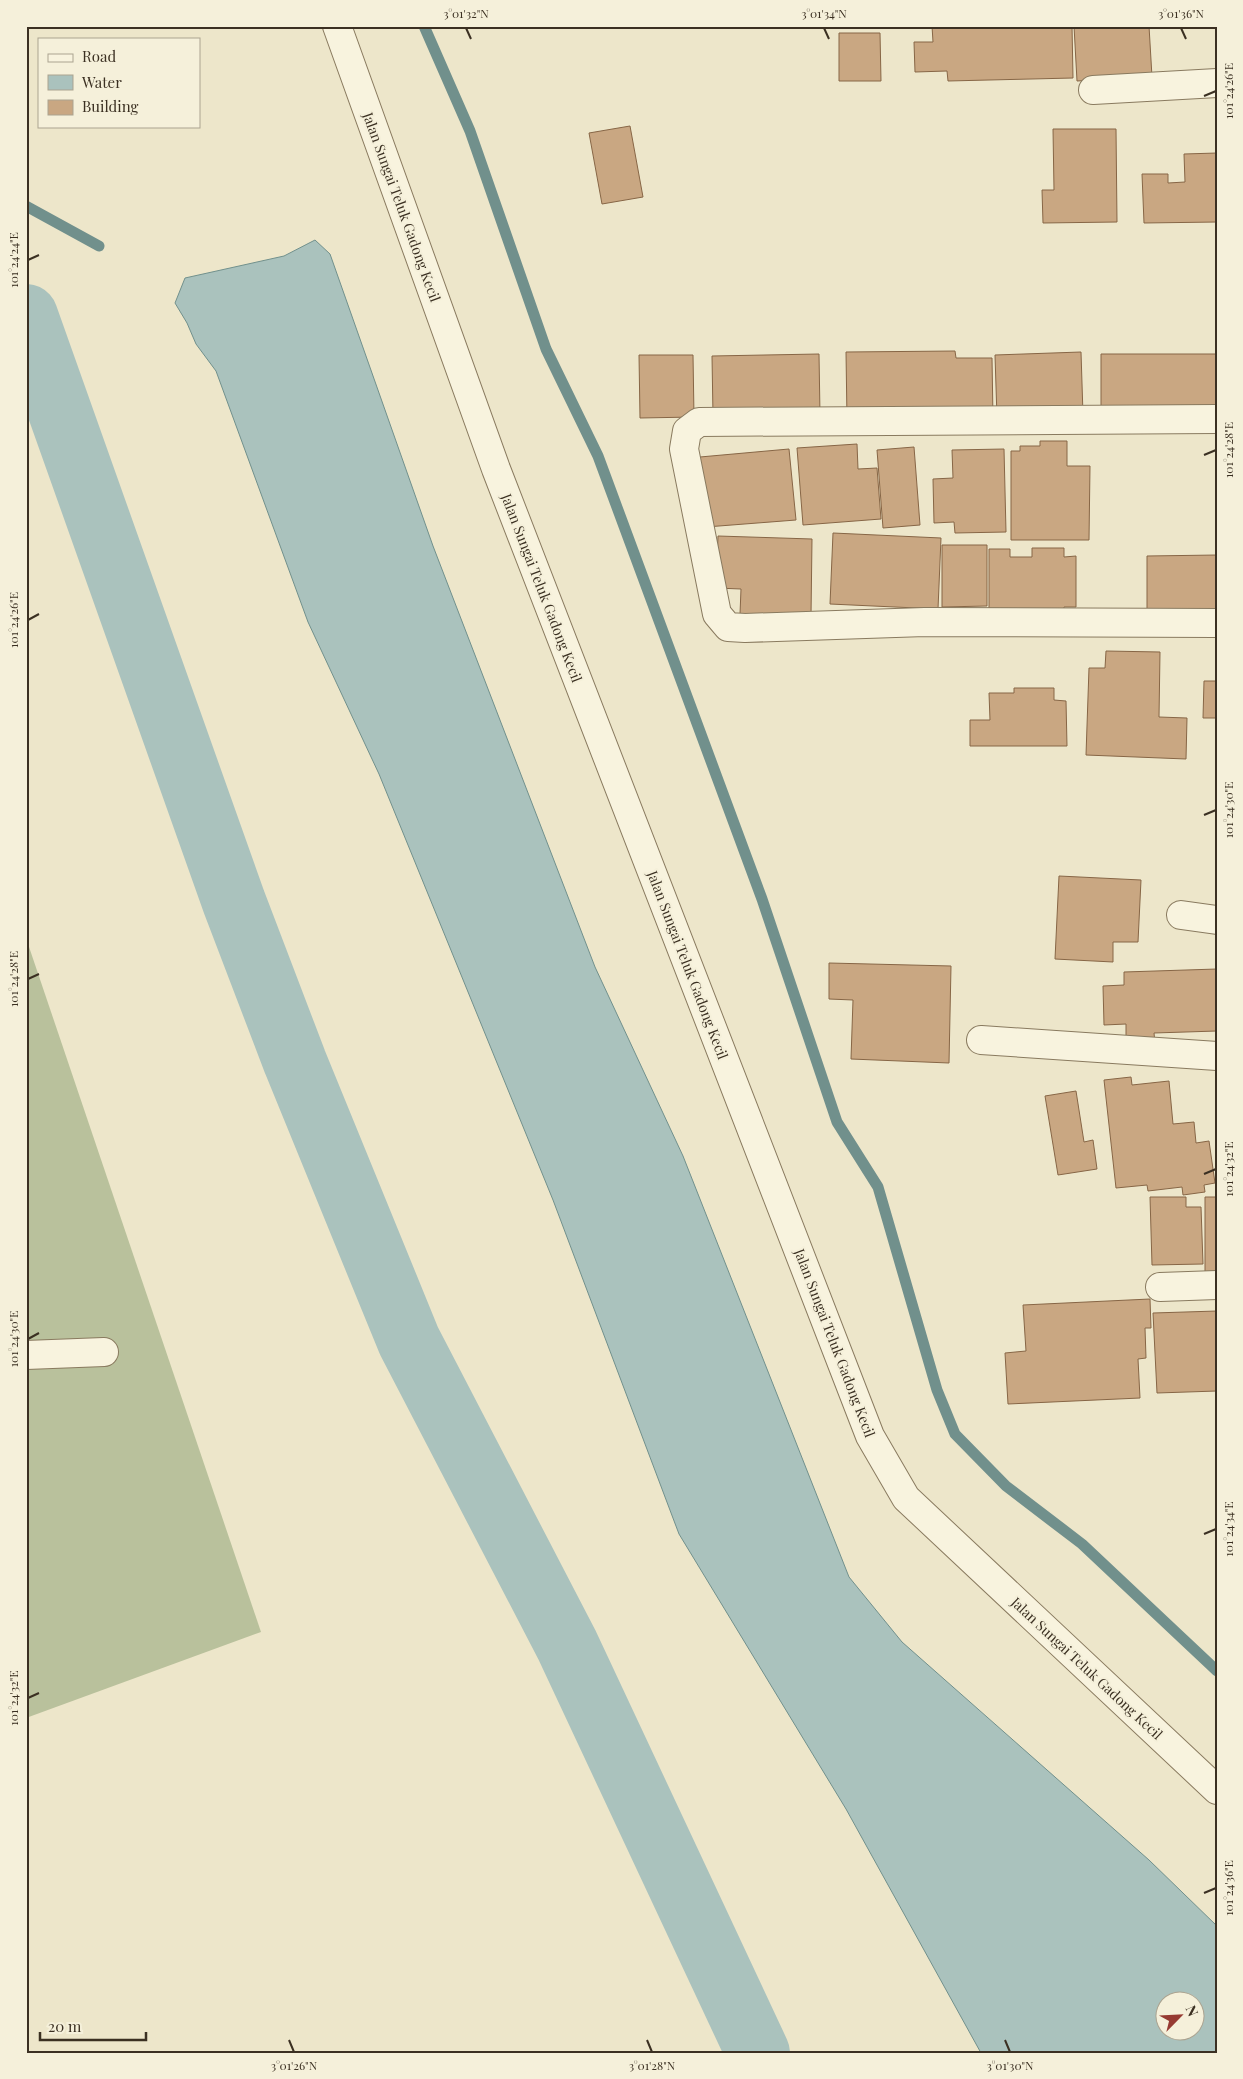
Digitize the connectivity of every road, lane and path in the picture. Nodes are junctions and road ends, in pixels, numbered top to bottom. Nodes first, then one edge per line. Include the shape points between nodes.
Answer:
1 (337, 26) edge
2 (1217, 83) edge
3 (1093, 90) dead end
4 (1217, 419) edge
5 (1217, 623) edge
6 (1181, 915) dead end
7 (1217, 920) edge
8 (981, 1040) dead end
9 (1217, 1056) edge
10 (1217, 1285) edge
11 (1160, 1287) dead end
12 (104, 1352) dead end
13 (26, 1355) edge
14 (1217, 1790) edge

1 - 14 street, Jalan Sungai Teluk Gadong Kecil via 496,469 870,1436 906,1498
2 - 3 street
4 - 5 street via 699,422 687,431 684,449 717,614 728,627 926,622
6 - 7 street
8 - 9 street
10 - 11 street
12 - 13 street

